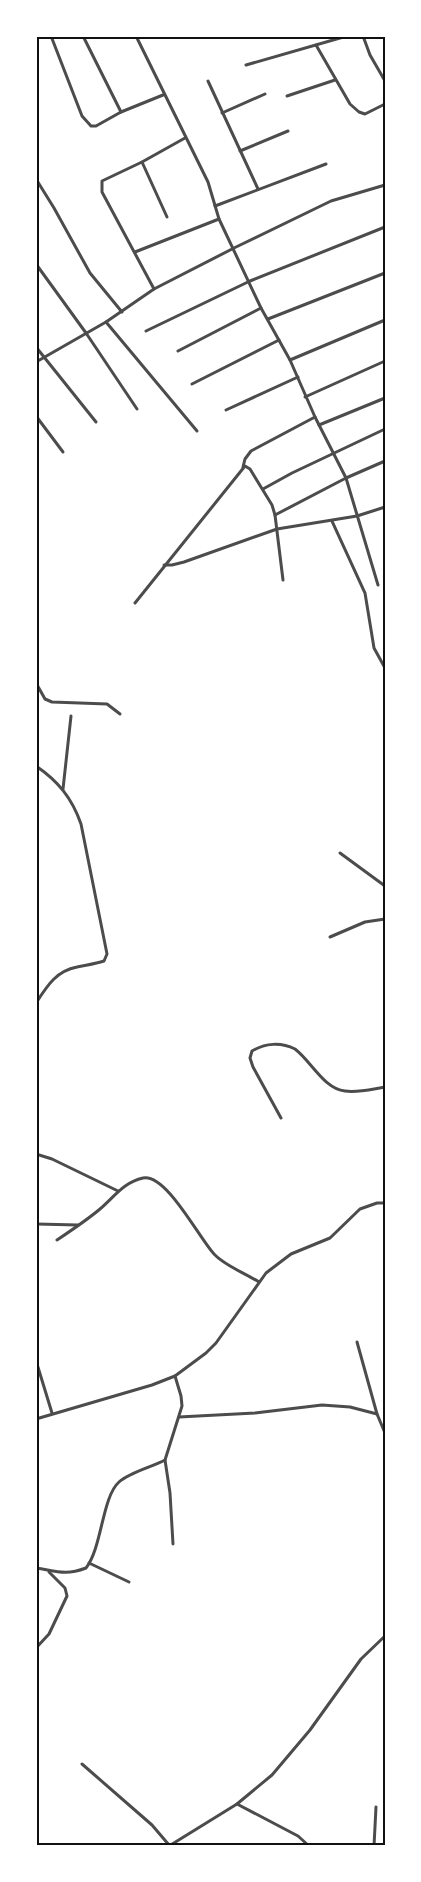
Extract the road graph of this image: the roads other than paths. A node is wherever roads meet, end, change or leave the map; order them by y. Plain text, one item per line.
1 (51, 36) edge
2 (83, 36) edge
3 (136, 36) edge
4 (347, 36) edge
5 (363, 36) edge
6 (316, 45) junction
7 (246, 65) dead end
8 (335, 80) junction
9 (208, 81) dead end
10 (385, 81) edge
11 (265, 94) dead end
12 (163, 95) junction
13 (287, 96) dead end
14 (385, 104) edge
15 (121, 112) junction
16 (222, 113) junction
17 (288, 131) dead end
18 (185, 138) junction
19 (240, 151) junction
20 (142, 162) junction
21 (326, 164) dead end
22 (37, 182) edge
23 (385, 185) edge
24 (258, 188) junction
25 (215, 206) junction
26 (167, 217) dead end
27 (219, 219) junction
28 (385, 227) edge
29 (234, 248) junction
30 (135, 252) junction
31 (36, 264) edge
32 (38, 269) edge
33 (385, 273) edge
34 (250, 281) junction
35 (154, 289) junction
36 (261, 308) junction
37 (122, 312) junction
38 (268, 319) junction
39 (385, 320) edge
40 (106, 322) junction
41 (146, 331) dead end
42 (86, 333) junction
43 (279, 340) junction
44 (36, 347) edge
45 (178, 351) dead end
46 (44, 358) junction
47 (290, 360) junction
48 (385, 361) edge
49 (36, 362) edge
50 (298, 377) junction
51 (192, 384) dead end
52 (305, 397) junction
53 (385, 398) edge
54 (137, 409) dead end
55 (226, 410) dead end
56 (36, 416) edge
57 (314, 417) junction
58 (96, 422) dead end
59 (319, 426) junction
60 (385, 430) edge
61 (197, 431) dead end
62 (64, 452) dead end
63 (334, 453) junction
64 (385, 461) edge
65 (242, 468) junction
66 (346, 478) junction
67 (264, 489) junction
68 (385, 507) edge
69 (275, 515) junction
70 (357, 516) junction
71 (332, 521) junction
72 (276, 528) junction
73 (164, 565) junction
74 (283, 580) dead end
75 (378, 585) dead end
76 (136, 603) dead end
77 (385, 668) edge
78 (36, 682) edge
79 (120, 714) dead end
80 (72, 716) dead end
81 (36, 766) edge
82 (64, 789) junction
83 (340, 853) dead end
84 (385, 886) edge
85 (385, 919) edge
86 (330, 937) dead end
87 (36, 1003) edge
88 (385, 1087) edge
89 (281, 1118) dead end
90 (36, 1154) edge
91 (118, 1191) junction
92 (385, 1203) edge
93 (36, 1224) edge
94 (79, 1225) junction
95 (57, 1240) dead end
96 (259, 1282) junction
97 (358, 1342) dead end
98 (37, 1364) edge
99 (175, 1376) junction
100 (52, 1414) junction
101 (377, 1414) junction
102 (179, 1417) junction
103 (36, 1419) edge
104 (385, 1433) edge
105 (165, 1460) junction
106 (173, 1544) dead end
107 (90, 1563) junction
108 (36, 1568) edge
109 (48, 1572) junction
110 (129, 1582) dead end
111 (385, 1636) edge
112 (36, 1648) edge
113 (82, 1764) dead end
114 (237, 1804) junction
115 (376, 1807) dead end
116 (169, 1846) edge
117 (308, 1846) edge
118 (374, 1846) edge

1 - 15 street
2 - 15 street
3 - 12 street
4 - 6 street
5 - 10 street
6 - 7 street
6 - 8 street
8 - 13 street
8 - 14 street
9 - 16 street
11 - 16 street
12 - 15 street
12 - 18 street
16 - 19 street
17 - 19 street
18 - 20 street
18 - 25 street
19 - 24 street
20 - 26 street
20 - 30 street
21 - 24 street
22 - 37 street
23 - 29 street
24 - 25 street
25 - 27 street
27 - 29 street
27 - 30 street
28 - 34 street
29 - 34 street
29 - 35 street
30 - 35 street
31 - 32 street
32 - 42 street
33 - 38 street
34 - 36 street
34 - 41 street
35 - 37 street
36 - 38 street
36 - 45 street
37 - 40 street
38 - 43 street
39 - 47 street
40 - 42 street
40 - 61 street
42 - 46 street
42 - 54 street
43 - 47 street
43 - 51 street
44 - 46 street
46 - 49 street
46 - 58 street
47 - 50 street
48 - 52 street
50 - 52 street
50 - 55 street
52 - 57 street
53 - 59 street
56 - 62 street
57 - 59 street
57 - 65 street
59 - 63 street
60 - 63 street
63 - 66 street
63 - 67 street
64 - 66 street
65 - 67 street
65 - 73 street
66 - 69 street
66 - 70 street
67 - 69 street
68 - 70 street
69 - 72 street
70 - 71 street
70 - 75 street
71 - 72 street
71 - 77 street
72 - 73 street
72 - 74 street
73 - 76 street
78 - 79 street
80 - 82 street
81 - 82 street
82 - 87 street
83 - 84 street
85 - 86 street
88 - 89 street
90 - 91 street
91 - 94 street
91 - 96 street
92 - 96 street
93 - 94 street
94 - 95 street
96 - 99 street
97 - 101 street
98 - 100 street
99 - 100 street
99 - 102 street
100 - 103 street
101 - 102 street
101 - 104 street
102 - 105 street
105 - 106 street
105 - 107 street
107 - 109 street
107 - 110 street
108 - 109 street
109 - 112 street
111 - 114 street
113 - 116 street
114 - 116 street
114 - 117 street
115 - 118 street

